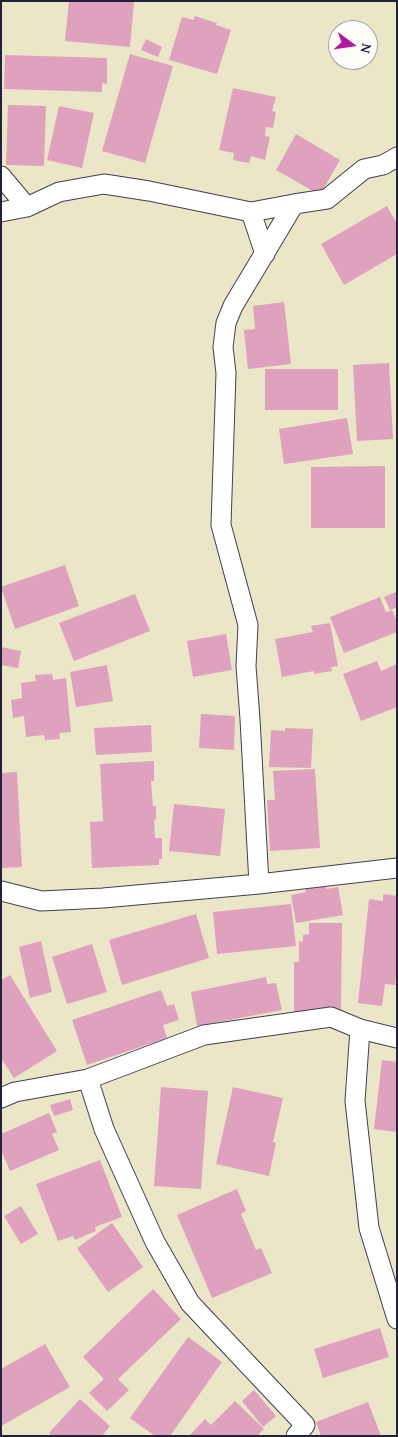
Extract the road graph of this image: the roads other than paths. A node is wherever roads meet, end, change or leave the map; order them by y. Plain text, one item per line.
1 (397, 157) edge
2 (1, 176) edge
3 (294, 204) junction
4 (27, 206) junction
5 (1, 212) edge
6 (251, 212) junction
7 (264, 254) junction
8 (397, 868) edge
9 (259, 884) junction
10 (1, 891) edge
11 (360, 1029) junction
12 (397, 1038) edge
13 (88, 1079) junction
14 (1, 1098) edge
15 (397, 1319) edge
16 (296, 1436) edge

1 - 3 street
2 - 4 street
3 - 6 street
3 - 7 street
4 - 5 street
4 - 6 street
6 - 7 street
7 - 9 street
8 - 9 street
9 - 10 street
11 - 12 street
11 - 13 street
11 - 15 street
13 - 14 street
13 - 16 street

